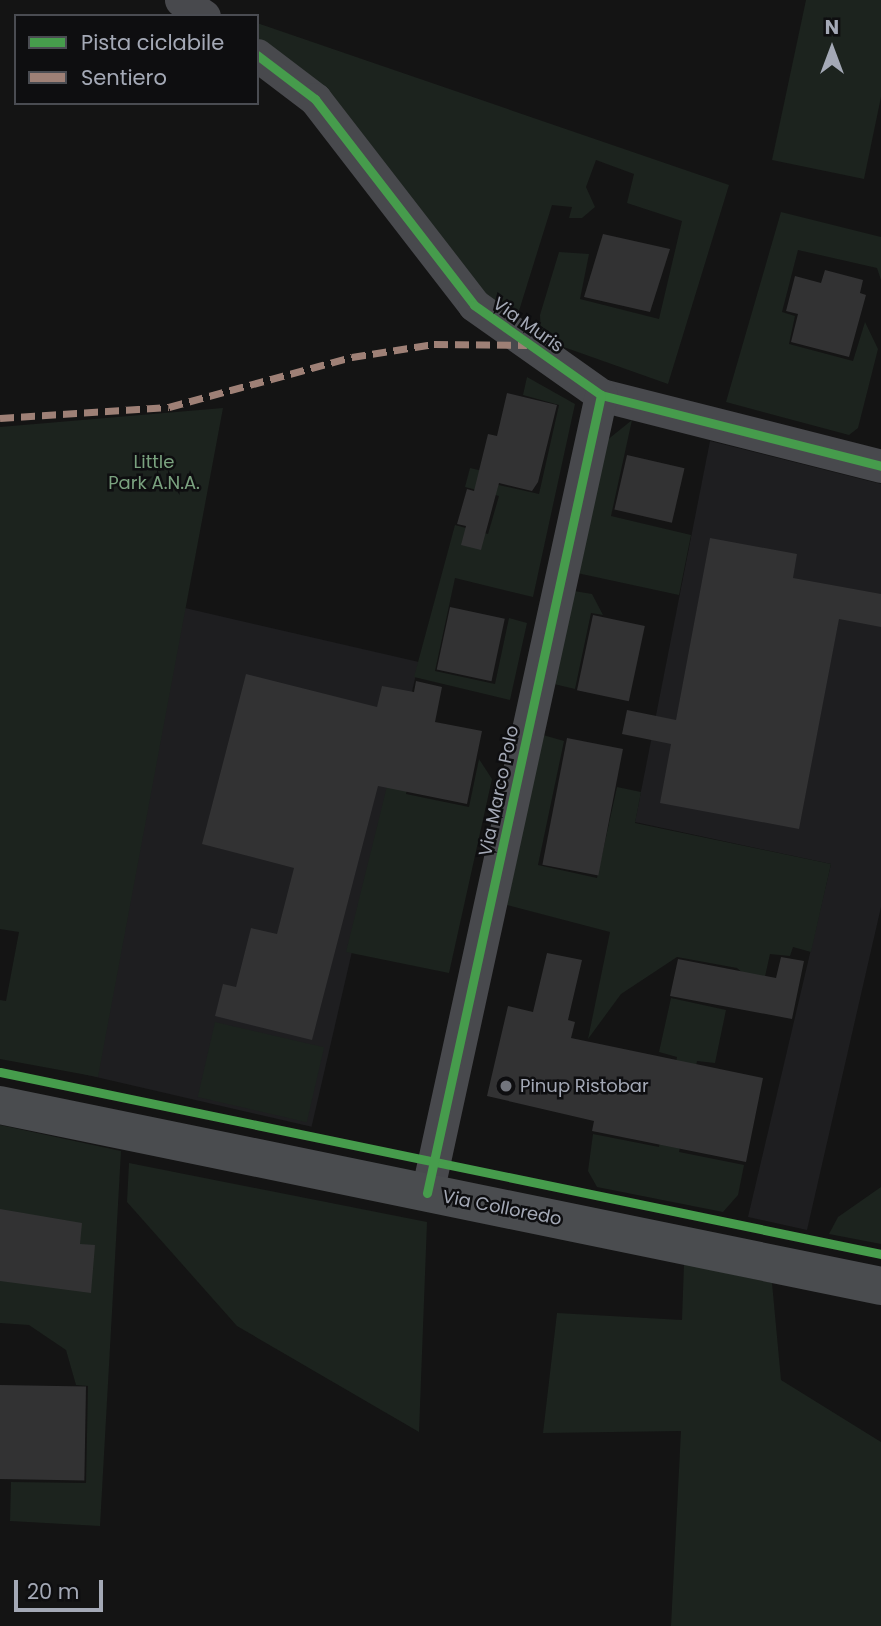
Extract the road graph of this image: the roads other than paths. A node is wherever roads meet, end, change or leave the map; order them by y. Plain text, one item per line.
1 (181, 0) edge
2 (201, 14) edge
3 (259, 57) edge
4 (601, 396) junction
5 (881, 466) edge
6 (0, 1105) edge
7 (427, 1193) junction
8 (881, 1286) edge

1 - 2 street
3 - 4 street, Via Muris
4 - 5 street, Via Muris
4 - 7 street, Via Marco Polo
6 - 7 main road, Via Colloredo
7 - 8 main road, Via Colloredo

